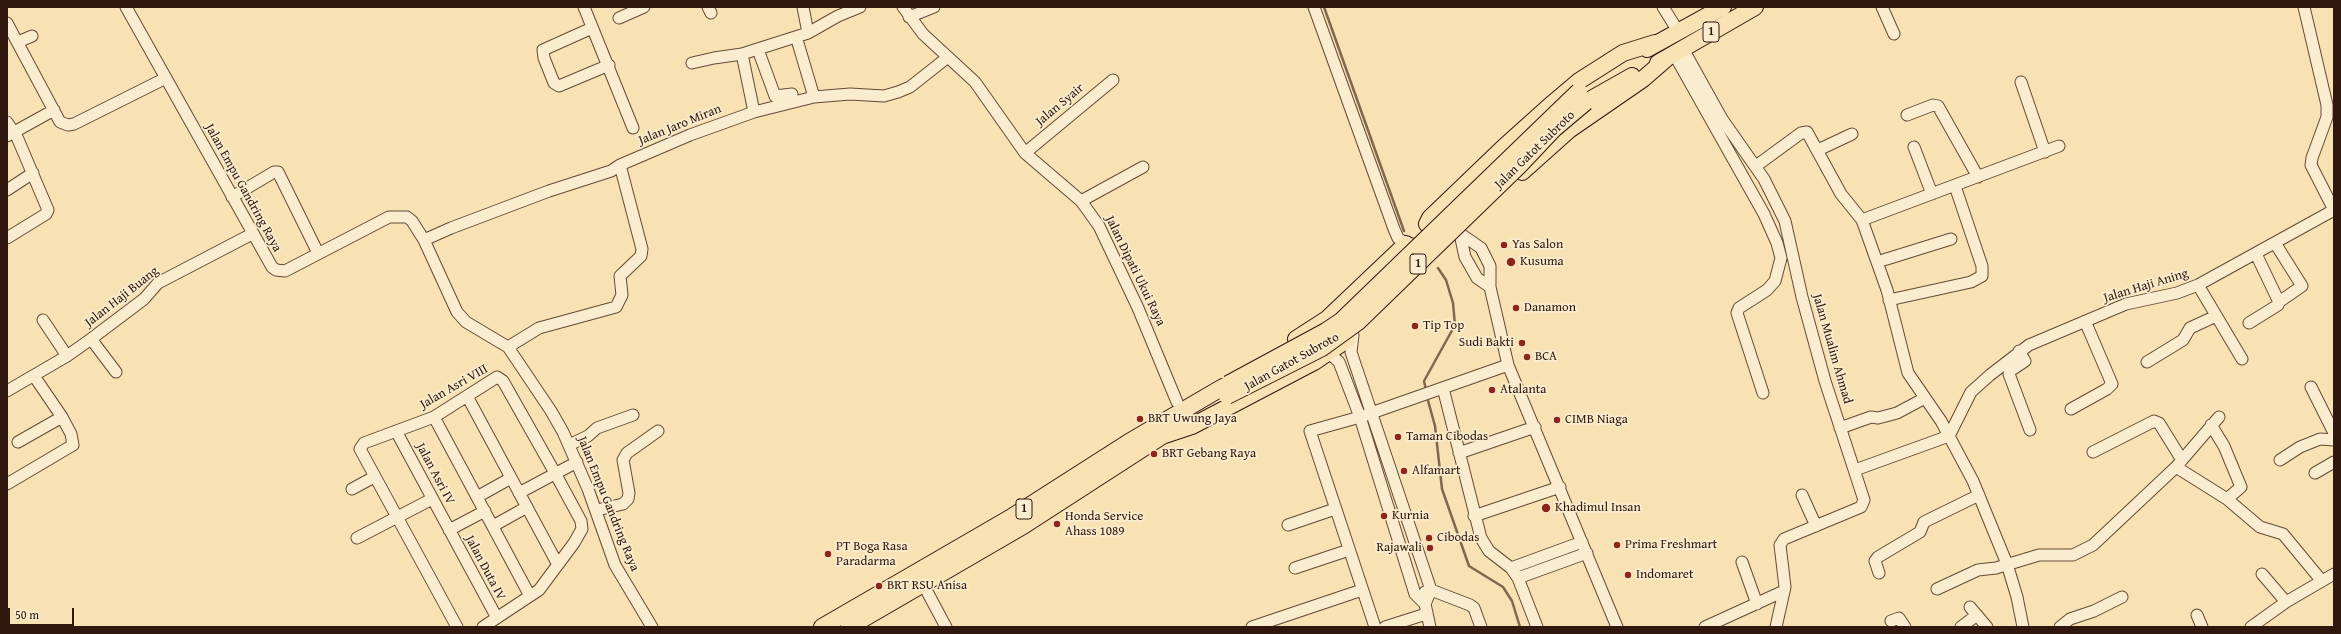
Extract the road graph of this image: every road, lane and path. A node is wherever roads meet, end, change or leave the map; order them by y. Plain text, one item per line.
1 (126, 7) edge
2 (584, 7) edge
3 (644, 7) edge
4 (803, 7) edge
5 (860, 7) edge
6 (903, 7) edge
7 (934, 7) edge
8 (1314, 7) edge
9 (1663, 7) edge
10 (1724, 7) edge
11 (1755, 7) edge
12 (1882, 7) edge
13 (2304, 7) edge
14 (909, 17) junction
15 (619, 18) dead end
16 (7, 23) edge
17 (592, 28) junction
18 (1678, 31) junction
19 (808, 32) junction
20 (1894, 34) dead end
21 (32, 36) dead end
22 (18, 42) junction
23 (798, 43) dead end
24 (1655, 43) junction
25 (742, 54) junction
26 (1674, 54) junction
27 (760, 55) dead end
28 (948, 57) junction
29 (692, 63) dead end
30 (608, 65) junction
31 (166, 78) junction
32 (1113, 80) dead end
33 (2021, 82) dead end
34 (813, 94) junction
35 (1582, 96) junction
36 (54, 110) junction
37 (754, 112) junction
38 (1907, 115) dead end
39 (7, 122) edge
40 (633, 128) dead end
41 (10, 133) edge
42 (1852, 134) dead end
43 (2059, 146) dead end
44 (1914, 147) dead end
45 (1818, 150) junction
46 (1025, 152) junction
47 (2045, 152) junction
48 (620, 165) junction
49 (1756, 166) junction
50 (1143, 168) dead end
51 (33, 173) junction
52 (1978, 177) junction
53 (1955, 186) junction
54 (7, 190) edge
55 (1932, 194) junction
56 (232, 197) junction
57 (1081, 201) junction
58 (2334, 210) edge
59 (1862, 220) junction
60 (1435, 233) junction
61 (1459, 233) junction
62 (252, 234) junction
63 (7, 238) edge
64 (424, 240) junction
65 (1951, 240) dead end
66 (2275, 244) junction
67 (1414, 245) junction
68 (318, 253) junction
69 (2256, 254) junction
70 (1877, 262) junction
71 (1422, 268) junction
72 (2198, 285) junction
73 (1490, 287) junction
74 (1889, 300) junction
75 (2279, 302) junction
76 (2216, 316) junction
77 (43, 320) dead end
78 (2085, 321) junction
79 (2249, 323) dead end
80 (1353, 335) junction
81 (91, 339) junction
82 (508, 347) junction
83 (2019, 351) junction
84 (1329, 353) junction
85 (67, 356) junction
86 (2242, 359) dead end
87 (2147, 362) dead end
88 (1508, 365) junction
89 (116, 372) dead end
90 (34, 376) junction
91 (2311, 387) dead end
92 (1438, 389) junction
93 (7, 391) edge
94 (1763, 393) dead end
95 (467, 396) junction
96 (1925, 398) junction
97 (1178, 402) junction
98 (2072, 409) dead end
99 (1371, 413) junction
100 (633, 415) dead end
101 (62, 417) junction
102 (434, 417) junction
103 (1360, 417) junction
104 (1534, 427) junction
105 (1840, 428) junction
106 (1162, 429) junction
107 (2030, 430) dead end
108 (396, 431) junction
109 (658, 431) dead end
110 (2334, 432) edge
111 (1949, 436) junction
112 (2334, 440) edge
113 (18, 442) dead end
114 (569, 445) junction
115 (2092, 452) dead end
116 (1459, 453) junction
117 (2280, 460) dead end
118 (577, 462) junction
119 (2334, 462) edge
120 (2179, 463) junction
121 (1855, 470) junction
122 (555, 473) junction
123 (2315, 474) dead end
124 (374, 477) junction
125 (511, 478) junction
126 (7, 484) edge
127 (1560, 487) junction
128 (352, 489) dead end
129 (519, 493) junction
130 (1802, 495) dead end
131 (1979, 495) junction
132 (477, 496) junction
133 (432, 499) junction
134 (2227, 499) junction
135 (527, 507) junction
136 (1335, 509) junction
137 (597, 510) junction
138 (485, 511) junction
139 (1474, 516) junction
140 (397, 517) junction
141 (1288, 525) dead end
142 (492, 526) junction
143 (1816, 526) junction
144 (449, 530) junction
145 (357, 538) dead end
146 (1582, 542) junction
147 (1349, 550) junction
148 (1587, 553) junction
149 (1742, 562) dead end
150 (557, 563) junction
151 (2007, 564) junction
152 (1295, 568) dead end
153 (1510, 568) junction
154 (1879, 573) dead end
155 (2262, 574) dead end
156 (2334, 574) edge
157 (1518, 578) junction
158 (2321, 580) junction
159 (923, 584) junction
160 (1938, 589) dead end
161 (1362, 590) junction
162 (1431, 590) junction
163 (1784, 591) junction
164 (1415, 594) junction
165 (530, 596) junction
166 (2122, 597) dead end
167 (2286, 602) junction
168 (1757, 604) junction
169 (1970, 607) dead end
170 (1425, 609) junction
171 (1977, 615) junction
172 (2196, 615) dead end
173 (497, 618) junction
174 (1891, 621) dead end
175 (457, 627) edge
176 (483, 627) edge
177 (652, 627) edge
178 (822, 627) edge
179 (848, 627) edge
180 (946, 627) edge
181 (1252, 627) edge
182 (1375, 627) edge
183 (1385, 627) edge
184 (1430, 627) edge
185 (1481, 627) edge
186 (1537, 627) edge
187 (1617, 627) edge
188 (1705, 627) edge
189 (1776, 627) edge
190 (1905, 627) edge
191 (1961, 627) edge
192 (1987, 627) edge
193 (2023, 627) edge
194 (2060, 627) edge
195 (2202, 627) edge
196 (2251, 627) edge

1 - 31 street, Jalan Empu Gandring Raya
2 - 17 street
3 - 15 street
4 - 19 street
5 - 19 street
6 - 14 street, Jalan Dipati Ukui Raya
7 - 14 street
8 - 67 street
9 - 18 street
10 - 18 highway, Jalan Gatot Subroto / 1
11 - 26 highway, Jalan Gatot Subroto / 1
12 - 20 street
13 - 58 street
14 - 28 street, Jalan Dipati Ukui Raya
16 - 22 street
17 - 30 street
17 - 30 street
18 - 24 highway, Jalan Gatot Subroto / 1
19 - 25 street
21 - 22 street
22 - 36 street
23 - 34 street
24 - 35 highway, Jalan Gatot Subroto / 1
24 - 60 highway
25 - 29 street
25 - 37 street
26 - 35 highway, Jalan Gatot Subroto / 1
26 - 49 street, Jalan Mualim Ahmad
26 - 61 highway
26 - 94 street
27 - 34 street
28 - 34 street, Jalan Jaro Miran
28 - 46 street, Jalan Dipati Ukui Raya
30 - 40 street
31 - 36 street
31 - 56 street, Jalan Empu Gandring Raya
32 - 46 street, Jalan Syair
33 - 47 street
34 - 37 street, Jalan Jaro Miran
35 - 106 highway, Jalan Gatot Subroto / 1, bridge
36 - 41 street
37 - 48 street, Jalan Jaro Miran
38 - 52 street
39 - 41 street
41 - 51 street
42 - 45 street
43 - 47 street
44 - 55 street
45 - 49 street
45 - 59 street
46 - 57 street, Jalan Dipati Ukui Raya
47 - 52 street
48 - 64 street, Jalan Jaro Miran
48 - 82 street
49 - 105 street, Jalan Mualim Ahmad
50 - 57 street
51 - 54 street
51 - 63 street
52 - 53 street
53 - 55 street
53 - 74 street
55 - 59 street
56 - 62 street, Jalan Empu Gandring Raya
56 - 68 street
57 - 97 street, Jalan Dipati Ukui Raya
58 - 66 street, Jalan Haji Aning
59 - 70 street
60 - 61 street
60 - 67 street
61 - 71 highway
61 - 73 street
61 - 73 street
62 - 68 street, Jalan Empu Gandring Raya
62 - 81 street, Jalan Haji Buang
64 - 68 street, Jalan Empu Gandring Raya
64 - 82 street, Jalan Empu Gandring Raya
65 - 70 street
66 - 69 street, Jalan Haji Aning
66 - 75 street
67 - 71 highway
67 - 97 highway
69 - 72 street, Jalan Haji Aning
69 - 75 street
70 - 74 street
71 - 80 highway
72 - 76 street
72 - 78 street, Jalan Haji Aning
73 - 88 street
74 - 96 street
75 - 79 street
76 - 86 street
76 - 87 street
77 - 85 street
78 - 83 street, Jalan Haji Aning
78 - 98 street
80 - 84 highway
80 - 99 street
81 - 85 street, Jalan Haji Buang
81 - 89 street
82 - 114 street, Jalan Empu Gandring Raya
83 - 107 street
83 - 111 street, Jalan Haji Aning
84 - 103 street
84 - 106 highway
85 - 90 street, Jalan Haji Buang
88 - 92 street
88 - 104 street
90 - 93 street, Jalan Haji Buang
90 - 101 street
91 - 110 street
92 - 99 street
92 - 116 street
95 - 102 street, Jalan Asri VIII
95 - 122 street, Jalan Asri VIII
95 - 125 street
96 - 105 street
96 - 111 street
97 - 106 highway
99 - 103 street
99 - 162 street
100 - 114 street
101 - 113 street
101 - 126 street
102 - 108 street, Jalan Asri VIII
102 - 132 street
103 - 136 street
103 - 164 street
104 - 116 street
104 - 127 street
105 - 121 street, Jalan Mualim Ahmad
106 - 159 highway, Jalan Gatot Subroto / 1
106 - 178 highway, Jalan Gatot Subroto / 1
108 - 124 street, Jalan Asri VIII
108 - 133 street, Jalan Asri IV
109 - 137 street
111 - 121 street
111 - 131 street
112 - 117 street
114 - 118 street, Jalan Empu Gandring Raya
115 - 120 street
116 - 139 street
118 - 122 street
118 - 137 street, Jalan Empu Gandring Raya
119 - 123 street
120 - 134 street
120 - 134 street
120 - 151 street
121 - 143 street, Jalan Mualim Ahmad
122 - 129 street
122 - 150 street
124 - 128 street
124 - 140 street
125 - 129 street
125 - 132 street
127 - 139 street
127 - 146 street
129 - 135 street
130 - 143 street
131 - 151 street
131 - 154 street
132 - 138 street
133 - 140 street
133 - 144 street, Jalan Asri IV
134 - 158 street
135 - 142 street
135 - 150 street
136 - 141 street
136 - 147 street
137 - 177 street, Jalan Empu Gandring Raya
138 - 142 street
138 - 144 street
139 - 153 street
140 - 145 street
140 - 175 street
142 - 165 street
143 - 163 street, Jalan Mualim Ahmad
144 - 173 street, Jalan Duta IV
146 - 148 street
146 - 153 street
147 - 152 street
147 - 161 street
148 - 157 street
148 - 187 street
149 - 168 street
150 - 165 street
151 - 160 street
151 - 193 street
153 - 157 street
155 - 167 street
156 - 158 street
157 - 186 street
158 - 167 street
159 - 179 highway, Jalan Gatot Subroto / 1
159 - 180 street
161 - 181 street
161 - 182 street
162 - 164 street
162 - 170 street
162 - 185 street
163 - 168 street
163 - 189 street, Jalan Mualim Ahmad
164 - 170 street
165 - 173 street
166 - 194 street
167 - 196 street
168 - 188 street
169 - 171 street
170 - 183 street
170 - 184 street
171 - 191 street
171 - 192 street
172 - 195 street
173 - 176 street
174 - 190 street

